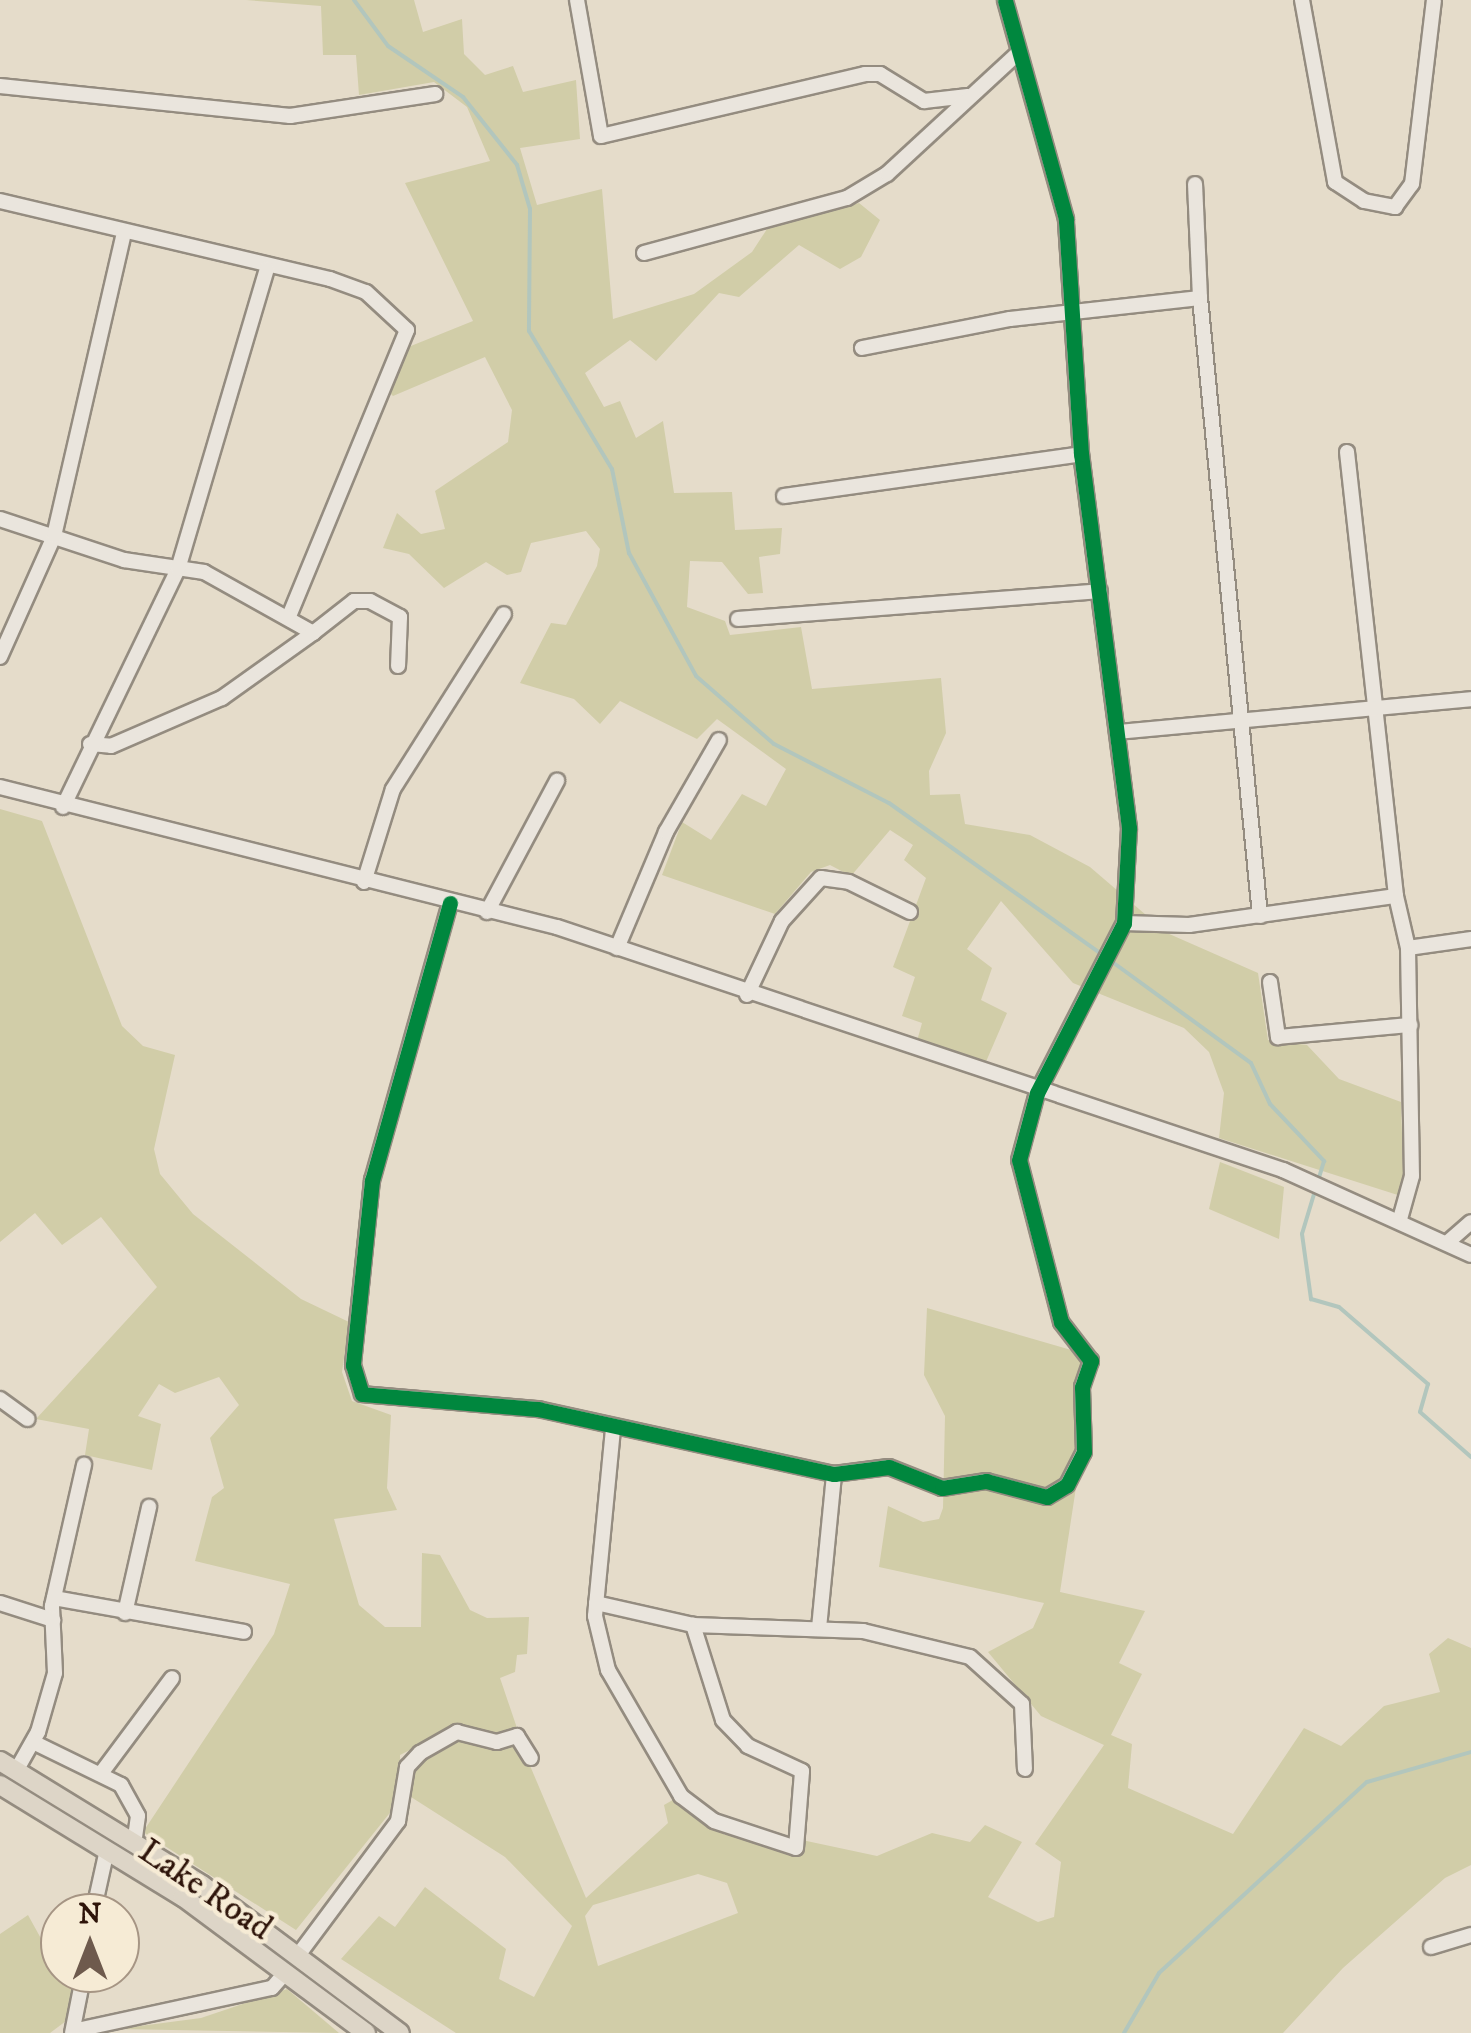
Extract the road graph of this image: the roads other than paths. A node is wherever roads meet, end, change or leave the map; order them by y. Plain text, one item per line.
1 (577, 0) edge
2 (1005, 0) edge
3 (1302, 0) edge
4 (1434, 0) edge
5 (1016, 55) junction
6 (0, 86) edge
7 (435, 94) dead end
8 (968, 96) junction
9 (1196, 184) dead end
10 (0, 200) edge
11 (124, 232) junction
12 (644, 252) dead end
13 (267, 269) junction
14 (1200, 298) junction
15 (1071, 318) junction
16 (862, 348) dead end
17 (1346, 452) dead end
18 (1081, 454) junction
19 (784, 496) dead end
20 (0, 519) edge
21 (54, 536) junction
22 (178, 569) junction
23 (1100, 591) junction
24 (504, 614) dead end
25 (288, 616) junction
26 (738, 619) dead end
27 (314, 633) junction
28 (0, 657) edge
29 (398, 666) dead end
30 (1471, 699) edge
31 (1378, 711) junction
32 (1244, 722) junction
33 (1118, 732) junction
34 (718, 740) dead end
35 (90, 744) junction
36 (557, 781) dead end
37 (0, 787) edge
38 (63, 807) junction
39 (364, 882) junction
40 (1396, 896) junction
41 (450, 904) junction
42 (487, 912) junction
43 (910, 912) dead end
44 (1260, 916) junction
45 (1124, 923) junction
46 (1471, 939) edge
47 (617, 948) junction
48 (1408, 948) junction
49 (1270, 982) dead end
50 (747, 995) junction
51 (1410, 1025) junction
52 (1037, 1094) junction
53 (1400, 1219) junction
54 (1471, 1222) edge
55 (1448, 1242) junction
56 (1471, 1255) edge
57 (0, 1400) edge
58 (28, 1420) dead end
59 (613, 1429) junction
60 (84, 1465) dead end
61 (834, 1474) junction
62 (149, 1507) dead end
63 (54, 1598) junction
64 (0, 1603) edge
65 (596, 1603) junction
66 (126, 1612) junction
67 (53, 1620) junction
68 (693, 1625) junction
69 (819, 1628) junction
70 (244, 1632) dead end
71 (172, 1678) dead end
72 (33, 1742) junction
73 (532, 1758) dead end
74 (8, 1766) edge
75 (1026, 1769) dead end
76 (102, 1772) junction
77 (0, 1785) edge
78 (134, 1843) junction
79 (107, 1850) junction
80 (97, 1893) edge
81 (1471, 1935) edge
82 (1432, 1947) dead end
83 (299, 1954) junction
84 (286, 1973) junction
85 (81, 1993) edge
86 (75, 2031) edge
87 (366, 2033) edge
88 (400, 2033) edge

1 - 8 street
2 - 5 street
3 - 4 street
5 - 8 street
5 - 15 street
6 - 7 street
8 - 12 street
9 - 14 street
10 - 11 street
11 - 13 street
11 - 21 street
13 - 22 street
13 - 25 street
14 - 15 street
14 - 32 street
15 - 16 street
15 - 18 street
17 - 31 street
18 - 19 street
18 - 23 street
20 - 21 street
21 - 22 street
21 - 28 street
22 - 25 street
22 - 35 street
23 - 26 street
23 - 33 street
24 - 39 street
25 - 27 street
27 - 29 street
27 - 35 street
30 - 31 street
31 - 32 street
31 - 40 street
32 - 33 street
32 - 44 street
33 - 45 street
34 - 47 street
35 - 38 street
36 - 42 street
37 - 38 street
38 - 39 street
39 - 41 street
40 - 44 street
40 - 48 street
41 - 42 street
41 - 59 street
42 - 47 street
43 - 50 street
44 - 45 street
45 - 52 street
46 - 48 street
47 - 50 street
48 - 51 street
49 - 51 street
50 - 52 street
51 - 53 street
52 - 53 street
52 - 61 street
53 - 55 street
54 - 55 street
55 - 56 street
57 - 58 street
59 - 61 street
59 - 65 street
60 - 63 street
61 - 69 street
62 - 66 street
63 - 66 street
63 - 67 street
64 - 67 street
65 - 68 street
65 - 68 street
66 - 70 street
67 - 72 street
68 - 69 street
69 - 75 street
71 - 76 street
72 - 74 street
72 - 76 street
73 - 83 street
74 - 78 main road, Lake Road
76 - 78 street
77 - 79 main road, Lake Road
78 - 83 main road, Lake Road
79 - 80 street
79 - 84 main road, Lake Road
81 - 82 street
83 - 88 main road, Lake Road
84 - 86 street
84 - 87 main road, Lake Road
85 - 86 street

